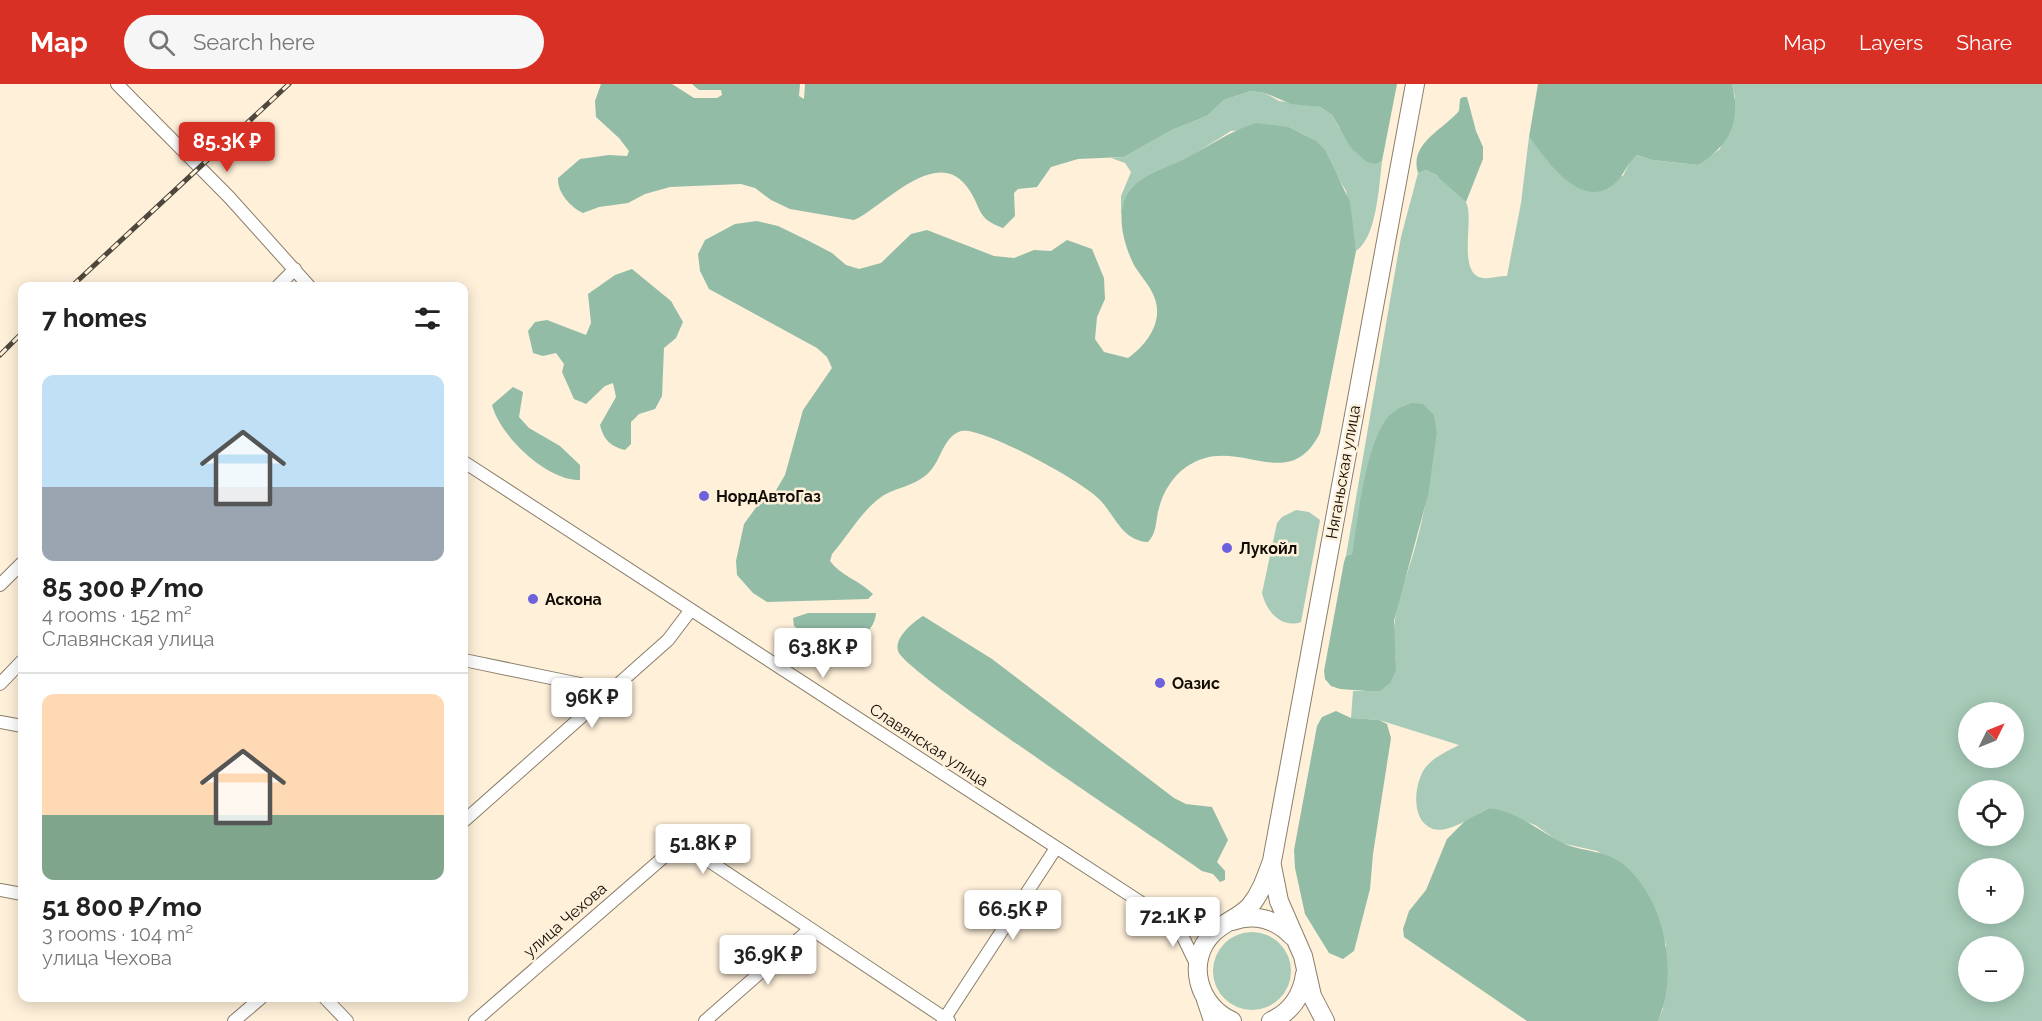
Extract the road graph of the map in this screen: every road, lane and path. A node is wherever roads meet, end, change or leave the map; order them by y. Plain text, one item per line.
1 (117, 84) edge
2 (1415, 84) edge
3 (295, 270) junction
4 (282, 282) edge
5 (306, 282) edge
6 (468, 465) edge
7 (18, 566) edge
8 (0, 585) edge
9 (690, 611) junction
10 (468, 661) edge
11 (18, 665) edge
12 (0, 684) edge
13 (602, 700) junction
14 (0, 722) edge
15 (18, 725) edge
16 (468, 817) edge
17 (1056, 848) junction
18 (1272, 861) junction
19 (0, 890) edge
20 (18, 893) edge
21 (1165, 918) junction
22 (1228, 922) junction
23 (810, 929) junction
24 (1295, 939) junction
25 (1304, 962) junction
26 (1198, 978) junction
27 (256, 1002) edge
28 (329, 1002) edge
29 (946, 1020) edge
30 (234, 1021) edge
31 (346, 1021) edge
32 (475, 1021) edge
33 (705, 1021) edge
34 (1210, 1021) edge
35 (1232, 1021) edge
36 (1271, 1021) edge
37 (1296, 1021) edge
38 (1325, 1021) edge

1 - 3 street
2 - 18 highway, Няганьская улица
3 - 4 street
3 - 5 street
6 - 9 street, Славянская улица
7 - 8 street
9 - 13 street
9 - 17 street, Славянская улица
10 - 13 street
11 - 12 street
13 - 16 street
14 - 15 street
17 - 21 street, Славянская улица
17 - 29 street
18 - 22 highway
18 - 24 highway
19 - 20 street
21 - 22 street
21 - 26 street
22 - 24 highway
22 - 26 highway
23 - 29 street, улица Чехова
23 - 32 street, улица Чехова
23 - 33 street
24 - 25 highway
25 - 36 highway
25 - 38 highway
26 - 34 street
26 - 35 highway
27 - 30 street
28 - 31 street
36 - 37 highway

